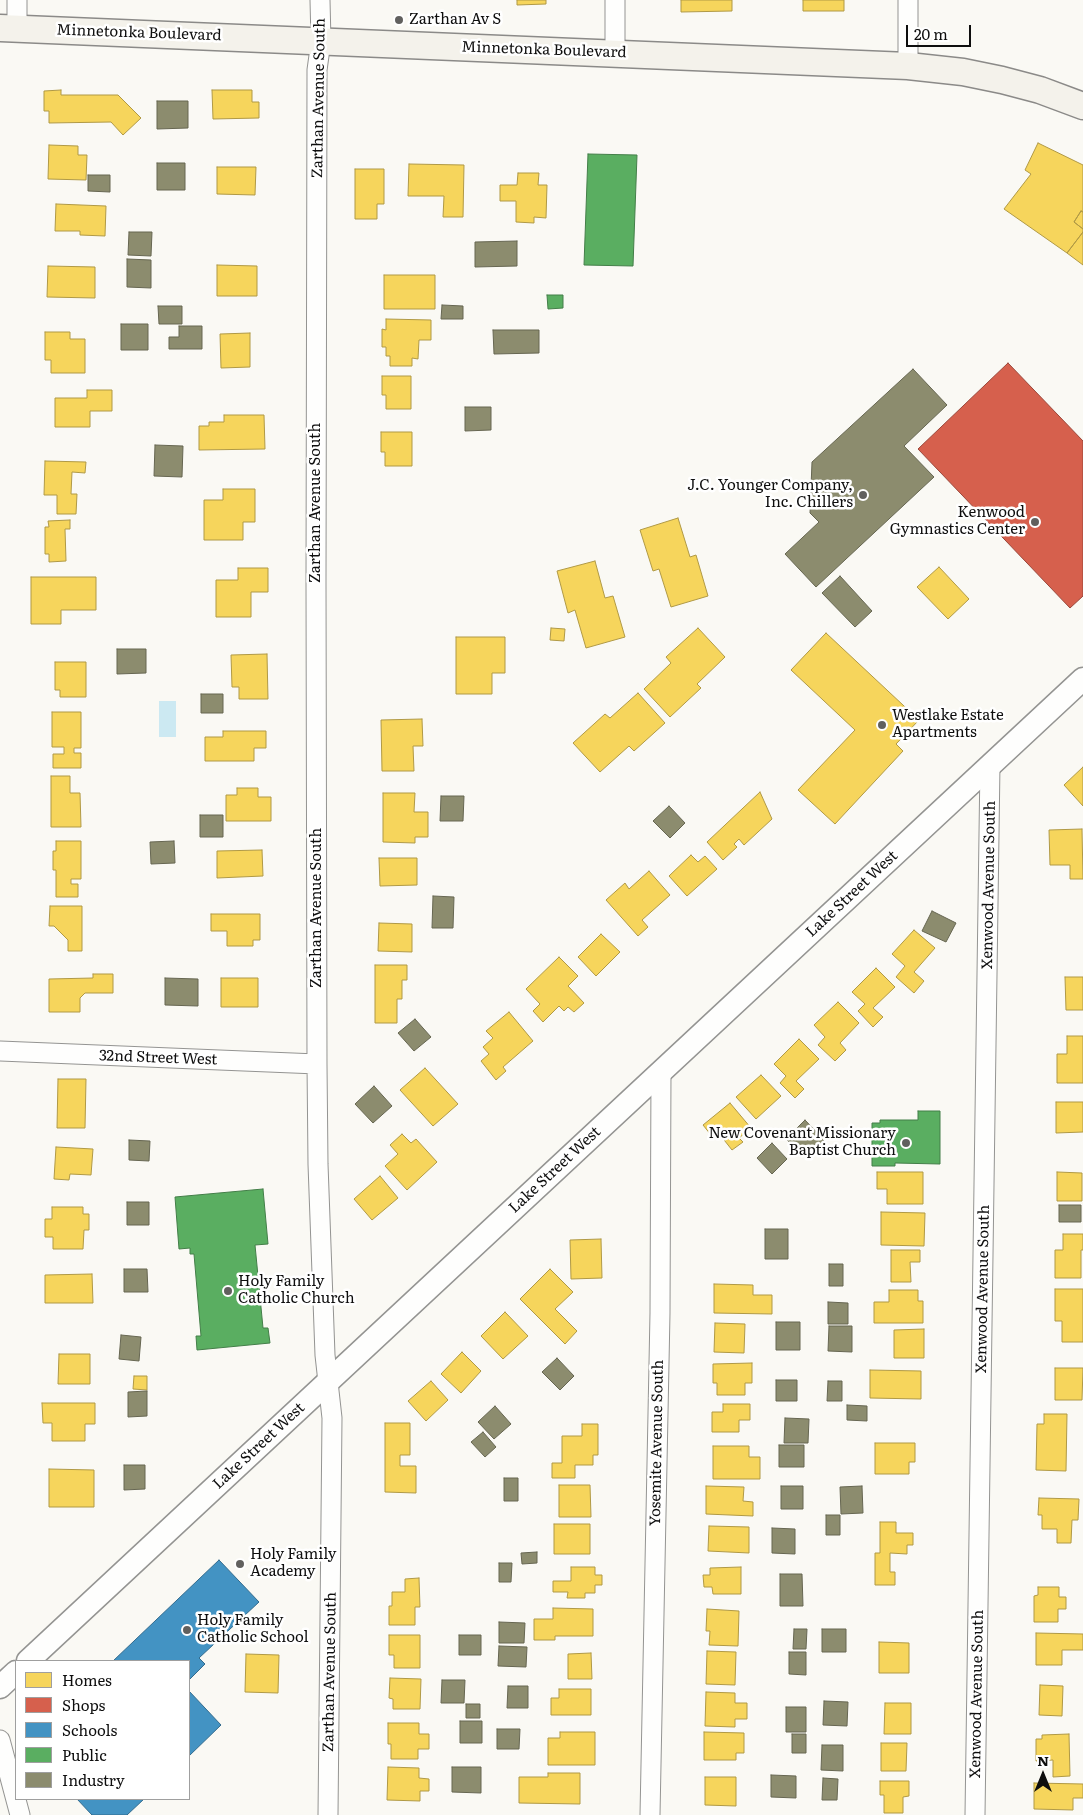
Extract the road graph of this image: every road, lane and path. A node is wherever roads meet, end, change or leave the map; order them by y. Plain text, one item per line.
1 (17, 0) edge
2 (320, 0) edge
3 (615, 0) edge
4 (908, 0) edge
5 (9, 28) edge
6 (321, 41) junction
7 (615, 53) junction
8 (908, 66) junction
9 (1083, 106) edge
10 (1083, 679) edge
11 (990, 764) junction
12 (0, 1051) edge
13 (317, 1064) junction
14 (661, 1071) junction
15 (328, 1381) junction
16 (29, 1660) edge
17 (15, 1673) edge
18 (0, 1687) edge
19 (0, 1740) edge
20 (15, 1796) edge
21 (16, 1800) edge
22 (20, 1815) edge
23 (328, 1815) edge
24 (650, 1815) edge
25 (975, 1815) edge

1 - 5 street
2 - 6 street, Zarthan Avenue South
3 - 7 street
4 - 8 street
5 - 6 main road, Minnetonka Boulevard
6 - 7 main road, Minnetonka Boulevard
6 - 13 street, Zarthan Avenue South
7 - 8 main road, Minnetonka Boulevard
8 - 9 main road, Minnetonka Boulevard
10 - 11 street, Lake Street West
11 - 14 street, Lake Street West
11 - 25 street, Xenwood Avenue South
12 - 13 street, 32nd Street West
13 - 15 street, Zarthan Avenue South
14 - 15 street, Lake Street West
14 - 24 street, Yosemite Avenue South
15 - 16 street, Lake Street West
15 - 23 street, Zarthan Avenue South
17 - 18 street
19 - 20 street
21 - 22 street

